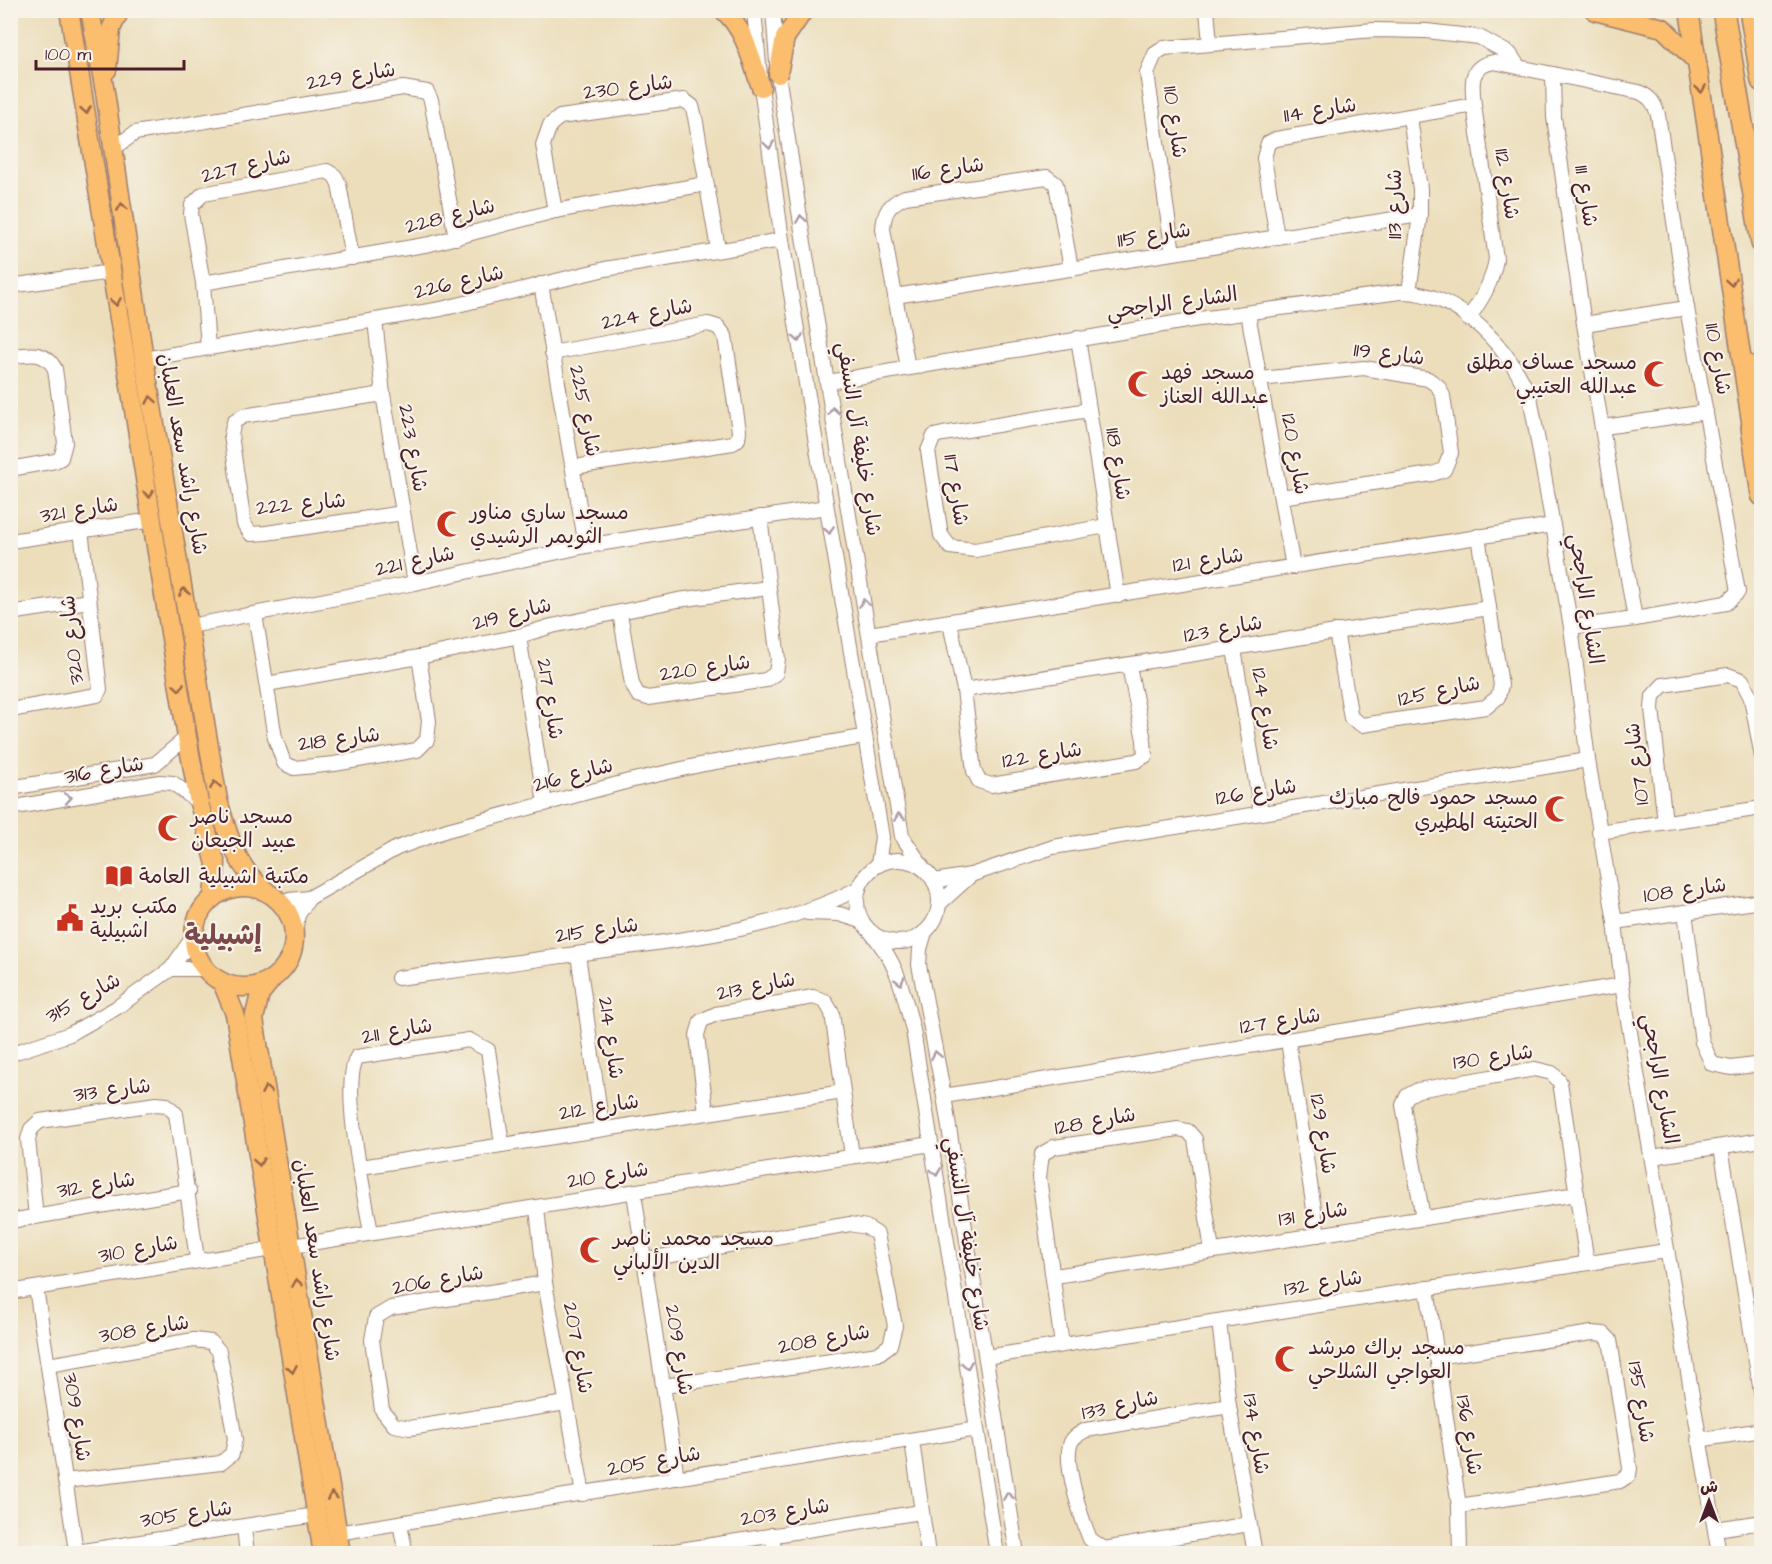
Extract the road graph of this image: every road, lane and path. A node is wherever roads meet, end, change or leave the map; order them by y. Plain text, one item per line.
1 (56, 10) edge
2 (69, 10) edge
3 (90, 10) edge
4 (120, 10) edge
5 (723, 10) edge
6 (754, 10) edge
7 (773, 10) edge
8 (804, 10) edge
9 (1207, 10) edge
10 (1616, 10) edge
11 (1689, 10) edge
12 (1723, 10) edge
13 (1750, 10) edge
14 (1589, 11) edge
15 (1210, 44) junction
16 (1494, 62) joint
17 (1697, 62) junction
18 (1518, 66) junction
19 (80, 70) junction
20 (778, 74) junction
21 (1553, 74) junction
22 (1761, 81) edge
23 (760, 87) junction
24 (105, 92) junction
25 (1474, 105) junction
26 (1410, 117) junction
27 (109, 124) junction
28 (135, 133) junction
29 (113, 149) junction
30 (706, 184) junction
31 (555, 211) junction
32 (1420, 215) junction
33 (1277, 237) junction
34 (456, 238) junction
35 (782, 240) junction
36 (1761, 243) edge
37 (718, 249) junction
38 (1173, 253) junction
39 (352, 258) junction
40 (1071, 269) junction
41 (10, 271) edge
42 (111, 272) junction
43 (202, 283) junction
44 (541, 284) junction
45 (11, 286) edge
46 (1409, 292) junction
47 (895, 296) junction
48 (1687, 309) junction
49 (1248, 313) junction
50 (1468, 319) junction
51 (375, 320) junction
52 (1584, 324) junction
53 (1078, 338) junction
54 (1740, 343) junction
55 (208, 347) junction
56 (552, 353) junction
57 (10, 357) edge
58 (144, 359) junction
59 (908, 368) junction
60 (1260, 379) junction
61 (828, 382) junction
62 (1761, 391) edge
63 (383, 394) junction
64 (1088, 410) junction
65 (1706, 412) junction
66 (1757, 419) edge
67 (1604, 427) junction
68 (574, 467) junction
69 (10, 469) edge
70 (1761, 495) edge
71 (1281, 497) junction
72 (826, 507) junction
73 (403, 513) junction
74 (760, 517) junction
75 (153, 520) junction
76 (1553, 525) junction
77 (1106, 526) junction
78 (81, 530) junction
79 (1478, 536) junction
80 (10, 541) edge
81 (586, 546) junction
82 (1293, 567) junction
83 (415, 583) junction
84 (768, 588) junction
85 (1118, 596) junction
86 (89, 601) junction
87 (1489, 608) junction
88 (10, 613) edge
89 (620, 613) junction
90 (255, 614) junction
91 (1635, 619) junction
92 (950, 623) junction
93 (190, 626) junction
94 (1571, 627) junction
95 (1336, 631) junction
96 (869, 634) junction
97 (519, 636) junction
98 (1234, 649) junction
99 (418, 657) junction
100 (1129, 666) junction
101 (267, 684) junction
102 (964, 690) junction
103 (10, 710) edge
104 (187, 737) junction
105 (863, 737) junction
106 (1761, 757) edge
107 (1588, 760) junction
108 (156, 764) junction
109 (159, 782) junction
110 (10, 788) edge
111 (199, 803) junction
112 (546, 804) junction
113 (10, 808) edge
114 (1761, 808) edge
115 (1261, 812) junction
116 (1665, 822) junction
117 (1599, 832) junction
118 (879, 865) junction
119 (923, 868) junction
120 (971, 874) junction
121 (934, 881) junction
122 (859, 888) junction
123 (213, 896) junction
124 (273, 896) junction
125 (309, 898) junction
126 (1761, 901) edge
127 (939, 904) junction
128 (1685, 912) junction
129 (799, 913) junction
130 (1615, 922) junction
131 (866, 926) junction
132 (925, 932) junction
133 (193, 937) junction
134 (294, 937) junction
135 (578, 954) junction
136 (171, 969) junction
137 (205, 969) junction
138 (398, 978) dead end
139 (272, 979) junction
140 (222, 982) junction
141 (1622, 985) junction
142 (1287, 1041) junction
143 (10, 1054) edge
144 (1761, 1064) edge
145 (843, 1092) junction
146 (944, 1096) junction
147 (706, 1112) junction
148 (602, 1128) junction
149 (1761, 1140) edge
150 (502, 1144) junction
151 (931, 1144) junction
152 (1721, 1148) junction
153 (852, 1156) junction
154 (1652, 1157) junction
155 (362, 1167) junction
156 (189, 1191) junction
157 (634, 1193) junction
158 (1577, 1194) junction
159 (537, 1208) junction
160 (36, 1216) junction
161 (1422, 1218) junction
162 (10, 1221) edge
163 (371, 1233) junction
164 (1318, 1235) junction
165 (968, 1245) junction
166 (292, 1246) junction
167 (948, 1248) junction
168 (273, 1249) junction
169 (1212, 1251) junction
170 (1666, 1251) junction
171 (197, 1259) junction
172 (643, 1260) junction
173 (1587, 1263) junction
174 (1055, 1276) junction
175 (545, 1283) junction
176 (36, 1288) junction
177 (1426, 1288) junction
178 (10, 1292) edge
179 (301, 1308) junction
180 (282, 1311) junction
181 (1219, 1321) junction
182 (1062, 1345) junction
183 (1436, 1356) junction
184 (986, 1357) junction
185 (48, 1365) junction
186 (664, 1386) junction
187 (1761, 1398) edge
188 (566, 1403) junction
189 (1229, 1406) junction
190 (977, 1429) junction
191 (1761, 1430) edge
192 (1698, 1440) junction
193 (912, 1441) junction
194 (328, 1462) junction
195 (308, 1463) junction
196 (677, 1478) junction
197 (65, 1481) junction
198 (583, 1494) junction
199 (1459, 1506) junction
200 (921, 1512) junction
201 (316, 1515) junction
202 (1761, 1522) edge
203 (400, 1524) junction
204 (1249, 1524) junction
205 (244, 1527) junction
206 (1716, 1529) junction
207 (337, 1533) junction
208 (772, 1535) junction
209 (69, 1552) edge
210 (664, 1553) edge
211 (247, 1554) edge
212 (323, 1554) edge
213 (341, 1554) edge
214 (406, 1554) edge
215 (775, 1554) edge
216 (928, 1554) edge
217 (997, 1554) edge
218 (1017, 1554) edge
219 (1255, 1554) edge
220 (1460, 1554) edge
221 (1719, 1554) edge

1 - 19 main road
2 - 19 main road, شارع راشد سعد العلبان
3 - 24 main road, شارع راشد سعد العلبان
4 - 24 main road
5 - 23 main road
6 - 23 street, شارع خليفة آل النسفي
7 - 20 street, شارع خليفة آل النسفي
8 - 20 main road
9 - 15 street
10 - 14 main road
11 - 17 main road
12 - 36 highway
13 - 22 highway
14 - 17 main road
15 - 18 street, شارع 110
15 - 38 street, شارع 110
16 - 18 street, شارع 110
16 - 25 street, شارع 112
17 -> 54 main road
18 - 21 street, شارع 110
19 -> 42 main road, شارع راشد سعد العلبان
61 -> 20 street, شارع خليفة آل النسفي
21 - 48 street, شارع 110
21 - 52 street, شارع 111
23 -> 35 street, شارع خليفة آل النسفي
24 - 27 main road, شارع راشد سعد العلبان
25 - 26 street, 114 شارع
25 - 50 street, شارع 112
26 - 32 street, شارع 113
26 - 33 street, 114 شارع
27 - 28 street, شارع 229
27 - 29 main road, شارع راشد سعد العلبان
28 - 29 street, شارع 229
28 - 34 street, شارع 229
58 -> 29 main road, شارع راشد سعد العلبان
30 - 31 street, شارع 228
30 - 31 street, شارع 230
30 - 37 street, شارع 230
31 - 34 street, شارع 228
32 - 33 street, شارع 115
32 - 46 street, شارع 113
33 - 38 street, شارع 115
34 - 39 street, شارع 228
35 - 37 street, شارع 226
35 -> 72 street, شارع خليفة آل النسفي
37 - 44 street, شارع 226
38 - 40 street, شارع 115
39 - 43 street, شارع 228
39 - 43 street, شارع 227
40 - 47 street, شارع 115
40 - 47 street, شارع 116
41 - 45 street
42 - 45 street
42 -> 75 main road, شارع راشد سعد العلبان
43 - 55 street, شارع 227
44 - 51 street, شارع 226
44 - 56 street, شارع 225
46 - 49 street, الشارع الراجحي
46 - 50 street, الشارع الراجحي
47 - 59 street, شارع 116
48 - 52 street
48 - 65 street, شارع 110
49 - 53 street, الشارع الراجحي
49 - 60 street, شارع 120
50 - 76 street, الشارع الراجحي
51 - 55 street, شارع 226
51 - 63 street, شارع 223
52 - 67 street, شارع 111
53 - 59 street, الشارع الراجحي
53 - 64 street, شارع 118
54 - 62 main road
54 - 66 main road
55 - 58 street, شارع 226
56 - 68 street, شارع 225
56 - 68 street, شارع 224
57 - 69 street
93 -> 58 main road, شارع راشد سعد العلبان
59 - 61 street, الشارع الراجحي
60 - 71 street, شارع 120
60 - 71 street, شارع 119
96 -> 61 street, شارع خليفة آل النسفي
63 - 73 street, شارع 223
63 - 73 street, شارع 222
64 - 77 street, شارع 118
64 - 77 street, شارع 117
65 - 67 street
65 - 91 street, شارع 110
66 - 70 highway
67 - 91 street, شارع 111
68 - 81 street, شارع 225
71 - 82 street, شارع 120
72 - 74 street, شارع 221
72 -> 105 street, شارع خليفة آل النسفي
73 - 83 street, شارع 223
74 - 81 street, شارع 221
74 - 84 street, شارع 220
75 - 78 street, شارع 321
75 -> 104 main road, شارع راشد سعد العلبان
76 - 79 street, شارع 121
76 - 94 street, الشارع الراجحي
77 - 85 street, شارع 118
78 - 80 street, شارع 321
78 - 86 street, شارع 320
79 - 82 street, شارع 121
79 - 87 street, شارع 125
81 - 83 street, شارع 221
82 - 85 street, شارع 121
83 - 90 street, شارع 221
84 - 89 street, شارع 219
84 - 89 street, شارع 220
85 - 92 street, شارع 121
86 - 88 street
86 - 103 street, شارع 320
87 - 95 street, شارع 123
87 - 95 street, شارع 125
89 - 97 street, شارع 219
90 - 93 street, شارع 221
90 - 101 street, شارع 218
91 - 94 street, شارع 110
92 - 96 street, شارع 121
92 - 102 street, شارع 122
124 -> 93 main road, شارع راشد سعد العلبان
94 - 107 street, الشارع الراجحي
95 - 98 street, شارع 123
119 -> 96 street, شارع خليفة آل النسفي
97 - 99 street, شارع 219
97 - 112 street, شارع 217
98 - 100 street, شارع 123
98 - 115 street, شارع 124
99 - 101 street, شارع 219
99 - 101 street, شارع 218
100 - 102 street, شارع 123
100 - 102 street, شارع 122
104 - 108 street, شارع 316
104 - 111 main road, شارع راشد سعد العلبان
105 - 112 street, شارع 216
105 - 118 street, شارع خليفة آل النسفي
106 - 116 street, شارع 107
107 - 115 street, شارع 126
107 - 117 street, الشارع الراجحي
108 - 109 street
108 - 110 street, شارع 316
109 - 111 street, شارع 316
113 -> 109 street, شارع 316
111 - 123 main road, شارع راشد سعد العلبان
112 - 125 street, شارع 216
114 - 116 street
115 - 120 street, شارع 126
116 - 117 street
117 - 130 street, الشارع الراجحي
118 - 119 street
118 - 122 street
119 - 121 street
120 - 121 street, شارع 126
120 - 127 street, شارع 126
121 - 127 street
122 - 129 street, شارع 215
122 - 131 street
123 - 124 main road
123 - 133 main road
124 - 125 street, شارع 216
124 - 134 main road
125 - 134 street
126 - 128 street, شارع 108
127 - 132 street
128 - 130 street, شارع 108
128 - 144 street
129 - 131 street, شارع 215
129 - 135 street, شارع 215
130 - 141 street, الشارع الراجحي
131 - 132 street
131 -> 151 street, شارع خليفة آل النسفي
146 -> 132 street, شارع خليفة آل النسفي
133 - 136 street, شارع 315
133 - 137 main road
134 - 139 main road
135 - 138 street, شارع 215
135 - 148 street, شارع 214
136 - 137 street
136 - 143 street, شارع 315
137 - 140 main road
139 - 140 main road
166 -> 139 main road, شارع راشد سعد العلبان
140 -> 168 main road, شارع راشد سعد العلبان
141 - 142 street, شارع 127
141 - 154 street, الشارع الراجحي
142 - 146 street, شارع 127
142 - 164 street, شارع 129
145 - 147 street, شارع 212
145 - 147 street, شارع 213
145 - 153 street, شارع 213
146 - 165 street, شارع خليفة آل النسفي
147 - 148 street, شارع 212
148 - 150 street, شارع 212
149 - 152 street
150 - 155 street, شارع 212
150 - 155 street, شارع 211
151 - 153 street, شارع 210
151 -> 167 street, شارع خليفة آل النسفي
152 - 154 street
152 - 187 street
153 - 157 street, شارع 210
154 - 170 street, الشارع الراجحي
155 - 163 street, شارع 211
156 - 160 street, شارع 312
156 - 160 street, شارع 313
156 - 171 street, شارع 313
157 - 159 street, شارع 210
157 - 172 street, شارع 209
158 - 161 street, شارع 131
158 - 161 street, شارع 130
158 - 173 street, شارع 130
159 - 163 street, شارع 210
159 - 175 street, شارع 207
160 - 162 street, شارع 312
161 - 164 street, شارع 131
163 - 166 street, شارع 210
164 - 169 street, شارع 131
165 - 167 street
165 - 184 street, شارع خليفة آل النسفي
179 -> 166 main road, شارع راشد سعد العلبان
167 -> 190 street, شارع خليفة آل النسفي
168 - 171 street, شارع 310
168 - 180 main road, شارع راشد سعد العلبان
169 - 174 street, شارع 131
169 - 174 street, شارع 128
170 - 173 street, شارع 132
170 - 192 street, الشارع الراجحي
171 - 176 street, شارع 310
172 - 186 street, شارع 209
172 - 186 street, شارع 208
173 - 177 street, شارع 132
174 - 182 street, شارع 128
175 - 188 street, شارع 207
175 - 188 street, شارع 206
176 - 178 street, شارع 310
176 - 185 street, شارع 309
177 - 181 street, شارع 132
177 - 183 street, شارع 136
179 - 180 main road
179 - 194 main road, شارع راشد سعد العلبان
180 -> 195 main road, شارع راشد سعد العلبان
181 - 182 street, شارع 132
181 - 189 street, شارع 134
182 - 184 street, شارع 132
183 - 199 street, شارع 136
183 - 199 street, شارع 135
218 -> 184 street, شارع خليفة آل النسفي
185 - 197 street, شارع 309
185 - 197 street, شارع 308
186 - 196 street, شارع 209
188 - 198 street, شارع 207
189 - 204 street, شارع 134
189 - 204 street, شارع 133
190 - 193 street, شارع 205
190 - 217 street, شارع خليفة آل النسفي
191 - 192 street
192 - 206 street, الشارع الراجحي
193 - 196 street, شارع 205
193 - 200 street
194 - 195 main road
207 -> 194 main road, شارع راشد سعد العلبان
195 - 201 main road, شارع راشد سعد العلبان
196 - 198 street, شارع 205
197 - 209 street, شارع 309
198 - 203 street, شارع 205
199 - 220 street, شارع 136
200 - 208 street, شارع 203
200 - 216 street
201 - 205 street, شارع 305
201 - 212 main road, شارع راشد سعد العلبان
202 - 206 street
203 - 207 street, شارع 205
203 - 214 street
204 - 219 street, شارع 134
205 - 209 street, شارع 305
205 - 211 street
206 - 221 street, الشارع الراجحي
207 - 213 main road, شارع راشد سعد العلبان
208 - 210 street, شارع 203
208 - 215 street

